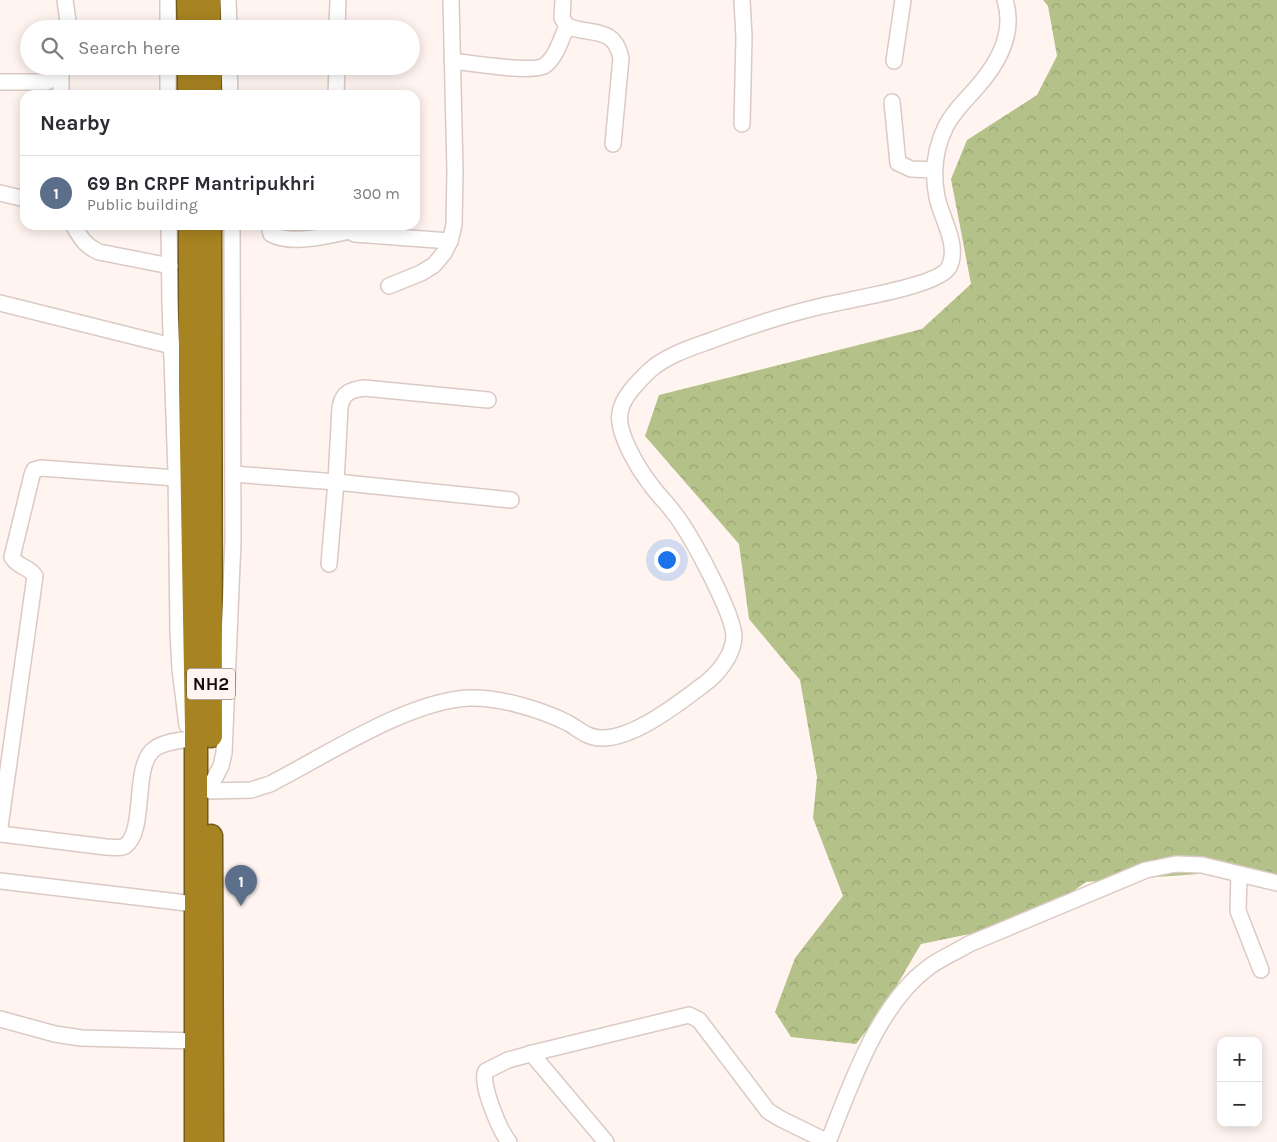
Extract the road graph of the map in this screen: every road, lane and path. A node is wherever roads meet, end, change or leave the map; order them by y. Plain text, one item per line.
1 (65, 0) edge
2 (168, 0) edge
3 (188, 0) edge
4 (209, 0) edge
5 (228, 0) edge
6 (338, 0) edge
7 (451, 0) edge
8 (563, 0) edge
9 (742, 0) edge
10 (904, 0) edge
11 (1005, 0) edge
12 (68, 20) edge
13 (168, 20) edge
14 (188, 20) edge
15 (209, 20) edge
16 (229, 20) edge
17 (338, 20) edge
18 (567, 26) junction
19 (452, 61) junction
20 (894, 61) dead end
21 (57, 75) edge
22 (61, 75) edge
23 (168, 75) edge
24 (189, 75) edge
25 (210, 75) edge
26 (229, 75) edge
27 (336, 75) edge
28 (0, 82) edge
29 (61, 90) edge
30 (168, 90) edge
31 (189, 90) edge
32 (210, 90) edge
33 (230, 90) edge
34 (336, 90) edge
35 (892, 102) dead end
36 (742, 124) dead end
37 (613, 144) dead end
38 (934, 170) junction
39 (0, 193) edge
40 (20, 198) edge
41 (76, 230) edge
42 (170, 230) edge
43 (190, 230) edge
44 (210, 230) edge
45 (232, 230) edge
46 (270, 230) edge
47 (340, 230) edge
48 (352, 230) edge
49 (450, 241) junction
50 (170, 266) junction
51 (389, 286) dead end
52 (0, 303) edge
53 (172, 346) junction
54 (488, 400) dead end
55 (234, 474) junction
56 (176, 478) junction
57 (336, 482) junction
58 (511, 500) dead end
59 (329, 564) dead end
60 (189, 739) junction
61 (206, 790) junction
62 (0, 827) edge
63 (0, 834) edge
64 (1239, 874) junction
65 (0, 881) edge
66 (1277, 883) edge
67 (196, 904) junction
68 (1261, 970) dead end
69 (0, 1019) edge
70 (194, 1041) junction
71 (531, 1054) junction
72 (196, 1142) edge
73 (212, 1142) edge
74 (509, 1142) edge
75 (606, 1142) edge
76 (828, 1142) edge

1 - 12 street
2 - 13 street
3 - 14 highway
4 - 15 highway
5 - 16 street
6 - 17 street
7 - 19 street
8 - 18 street
9 - 36 street
10 - 20 street
11 - 38 street
18 - 19 street
18 - 37 street
19 - 49 street
21 - 28 street
22 - 29 street
23 - 30 street
24 - 31 highway
25 - 32 highway
26 - 33 street
27 - 34 street
35 - 38 street
38 - 61 street
39 - 40 street
41 - 50 street
42 - 50 street
43 - 61 highway, NH2
44 - 61 highway, NH2
45 - 55 street
46 - 47 street
48 - 49 street
49 - 51 street
50 - 53 street
52 - 53 street
53 - 56 street
54 - 57 street
55 - 57 street
55 - 61 street
56 - 60 street
56 - 62 street
57 - 58 street
57 - 59 street
60 - 61 street
60 - 63 street
61 - 67 highway, NH2
61 - 73 highway, NH2
64 - 66 street
64 - 68 street
64 - 76 street
65 - 67 street
67 - 70 highway, NH2
69 - 70 street
70 - 72 highway, NH2
71 - 74 street
71 - 75 street
71 - 76 street

